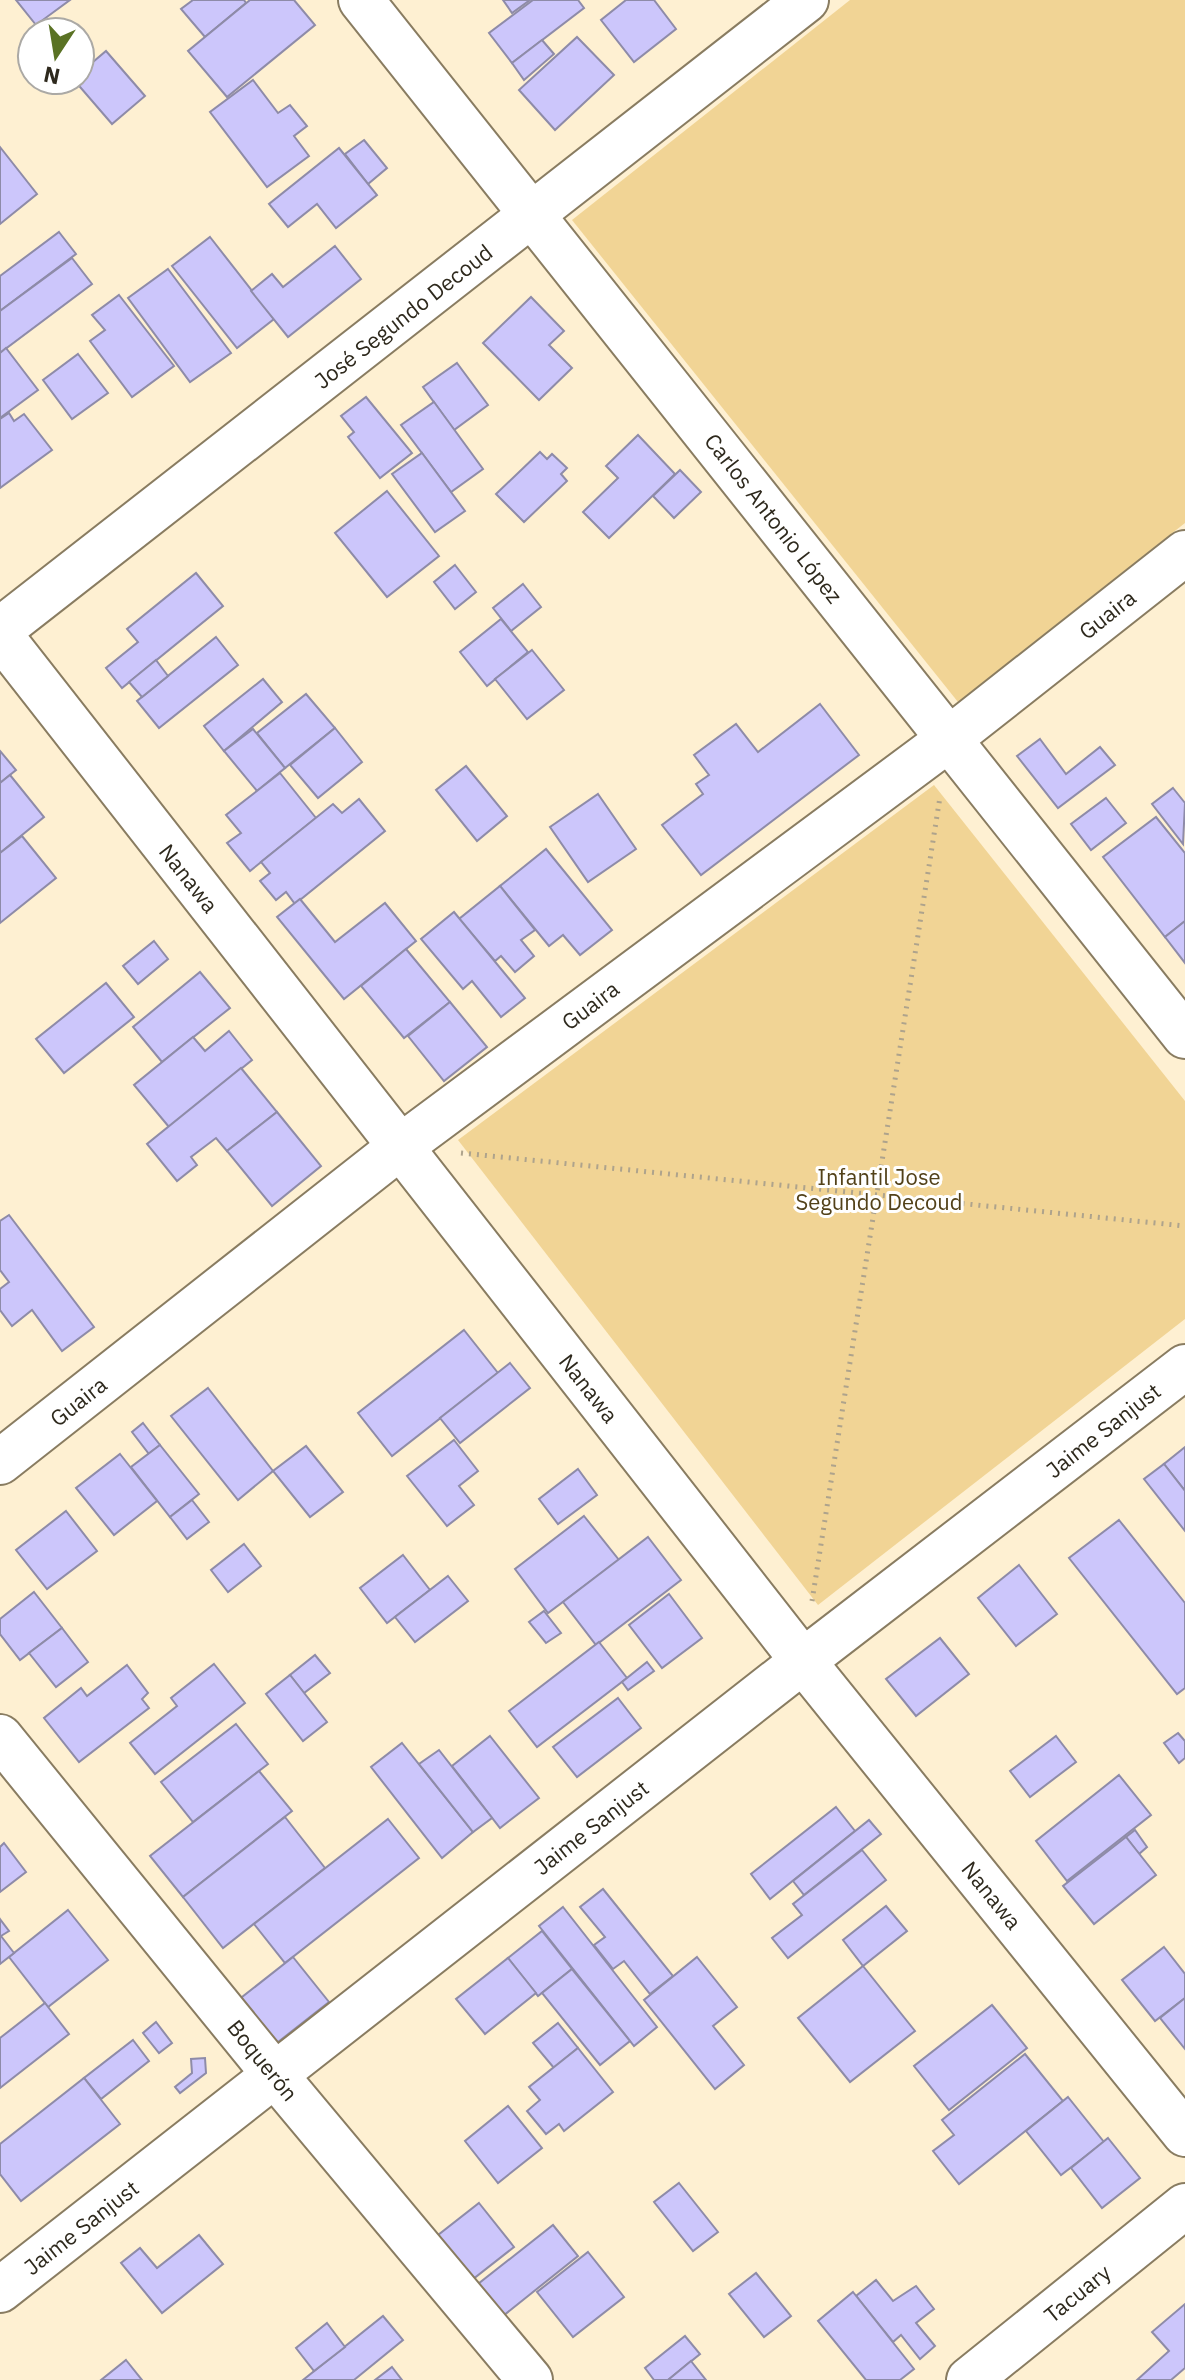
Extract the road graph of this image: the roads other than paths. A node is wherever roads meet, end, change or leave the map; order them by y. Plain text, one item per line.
1 (361, 0) edge
2 (806, 0) edge
3 (533, 214) junction
4 (1185, 553) edge
5 (0, 633) edge
6 (949, 739) junction
7 (1185, 1036) edge
8 (400, 1147) junction
9 (1185, 1367) edge
10 (0, 1462) edge
11 (803, 1661) junction
12 (0, 1737) edge
13 (275, 2075) junction
14 (1185, 2134) edge
15 (1185, 2206) edge
16 (0, 2290) edge
17 (530, 2380) edge
18 (969, 2380) edge

1 - 3 street, Carlos Antonio López
2 - 3 street, José Segundo Decoud
3 - 5 street, José Segundo Decoud
3 - 6 street, Carlos Antonio López
4 - 6 street, Guaira
5 - 8 street, Nanawa
6 - 7 street, Carlos Antonio López
6 - 8 street, Guaira
8 - 10 street, Guaira
8 - 11 street, Nanawa
9 - 11 street, Jaime Sanjust
11 - 13 street, Jaime Sanjust
11 - 14 street, Nanawa
12 - 13 street, Boquerón
13 - 16 street, Jaime Sanjust
13 - 17 street, Boquerón
15 - 18 street, Tacuary

